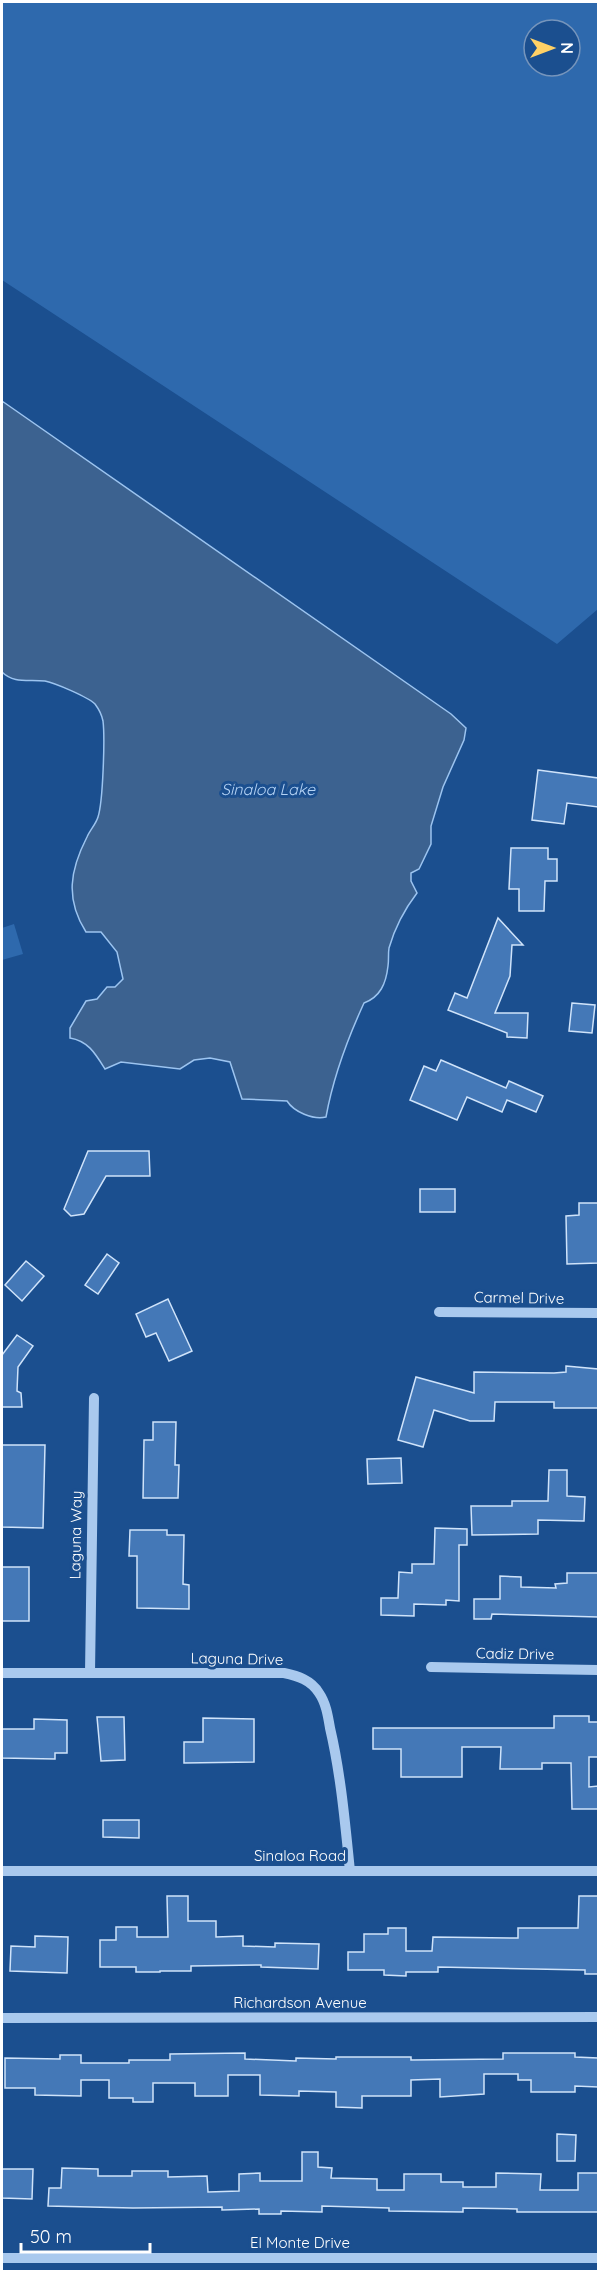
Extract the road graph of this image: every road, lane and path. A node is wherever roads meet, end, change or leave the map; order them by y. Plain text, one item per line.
1 (439, 1312) dead end
2 (598, 1313) edge
3 (94, 1398) dead end
4 (431, 1667) dead end
5 (598, 1670) edge
6 (2, 1673) edge
7 (90, 1673) junction
8 (2, 1871) edge
9 (350, 1871) junction
10 (598, 1871) edge
11 (598, 2017) edge
12 (2, 2018) edge
13 (2, 2258) edge
14 (598, 2258) edge

1 - 2 street, Carmel Drive
3 - 7 street, Laguna Way
4 - 5 street, Cadiz Drive
6 - 7 street, Laguna Drive
7 - 9 street, Laguna Drive
8 - 9 street, Sinaloa Road
9 - 10 street, Sinaloa Road
11 - 12 street, Richardson Avenue
13 - 14 street, El Monte Drive

